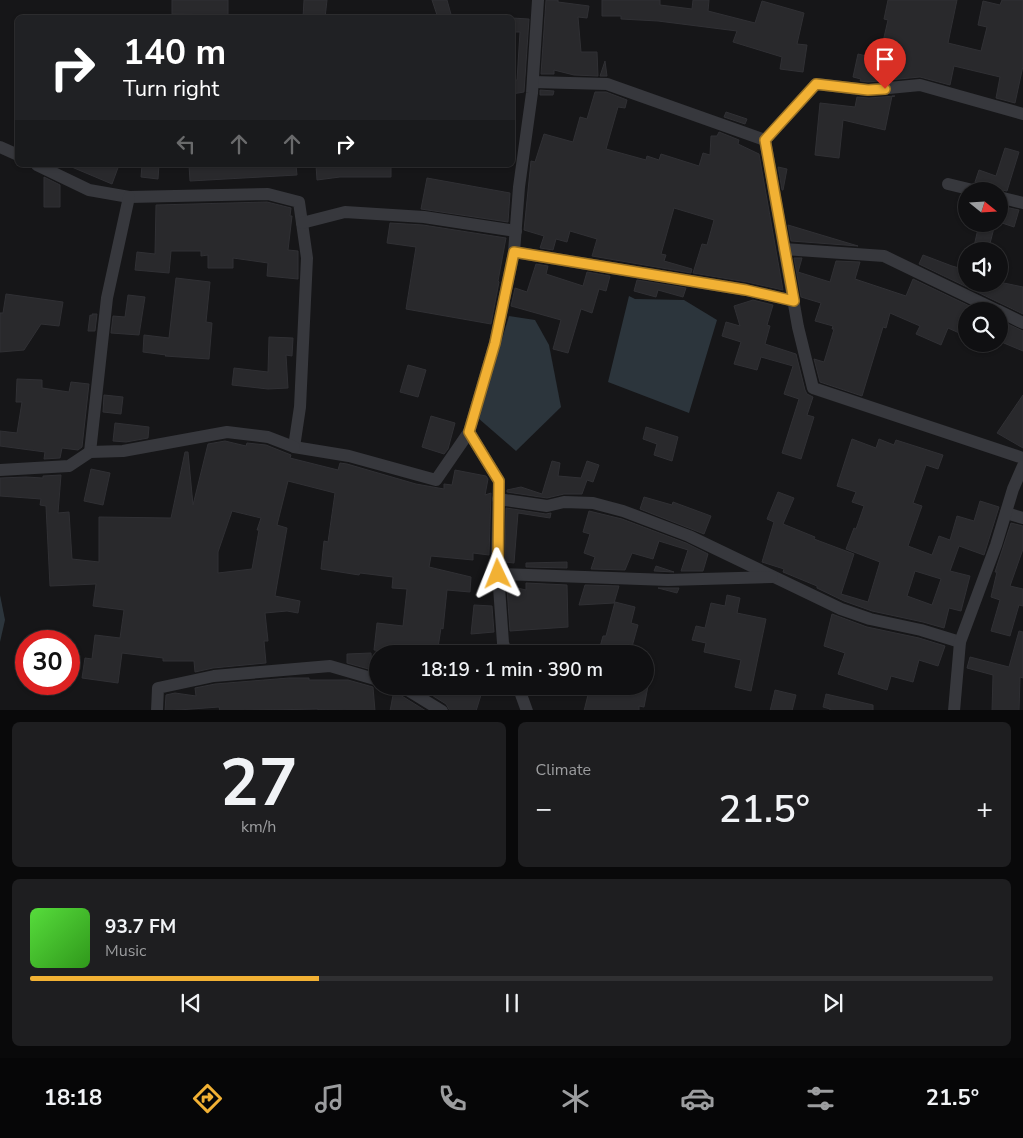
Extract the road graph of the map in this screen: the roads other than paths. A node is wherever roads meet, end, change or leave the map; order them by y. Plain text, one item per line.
1 (538, 0) edge
2 (533, 82) junction
3 (1023, 114) edge
4 (765, 140) junction
5 (0, 146) edge
6 (15, 154) edge
7 (41, 167) edge
8 (948, 184) dead end
9 (958, 186) edge
10 (129, 197) junction
11 (1008, 199) edge
12 (1023, 203) edge
13 (302, 223) junction
14 (516, 231) junction
15 (784, 249) junction
16 (514, 252) junction
17 (794, 301) junction
18 (980, 302) edge
19 (1008, 316) edge
20 (1023, 323) edge
21 (469, 432) junction
22 (294, 447) junction
23 (90, 452) junction
24 (1023, 458) edge
25 (1023, 466) edge
26 (0, 470) edge
27 (1018, 490) edge
28 (498, 499) junction
29 (1006, 513) junction
30 (1023, 518) edge
31 (498, 574) junction
32 (774, 577) junction
33 (960, 642) junction
34 (504, 645) edge
35 (369, 677) edge
36 (416, 695) edge
37 (521, 695) edge
38 (157, 710) edge
39 (442, 710) edge
40 (527, 710) edge
41 (954, 710) edge

1 - 2 street
2 - 4 street
2 - 14 street
3 - 4 street
4 - 15 street
5 - 6 street
7 - 10 street
8 - 9 street
10 - 13 street
10 - 23 street
11 - 12 street
13 - 14 street
13 - 22 street
14 - 16 street
15 - 17 street
15 - 18 street
16 - 17 street
16 - 21 street
17 - 24 street
19 - 20 street
21 - 22 street
21 - 28 street
22 - 23 street
23 - 26 street
25 - 27 street
27 - 29 street
28 - 31 street
28 - 32 street
29 - 30 street
29 - 33 street
31 - 32 street
31 - 34 street
32 - 33 street
33 - 41 street
35 - 38 street
36 - 39 street
37 - 40 street

